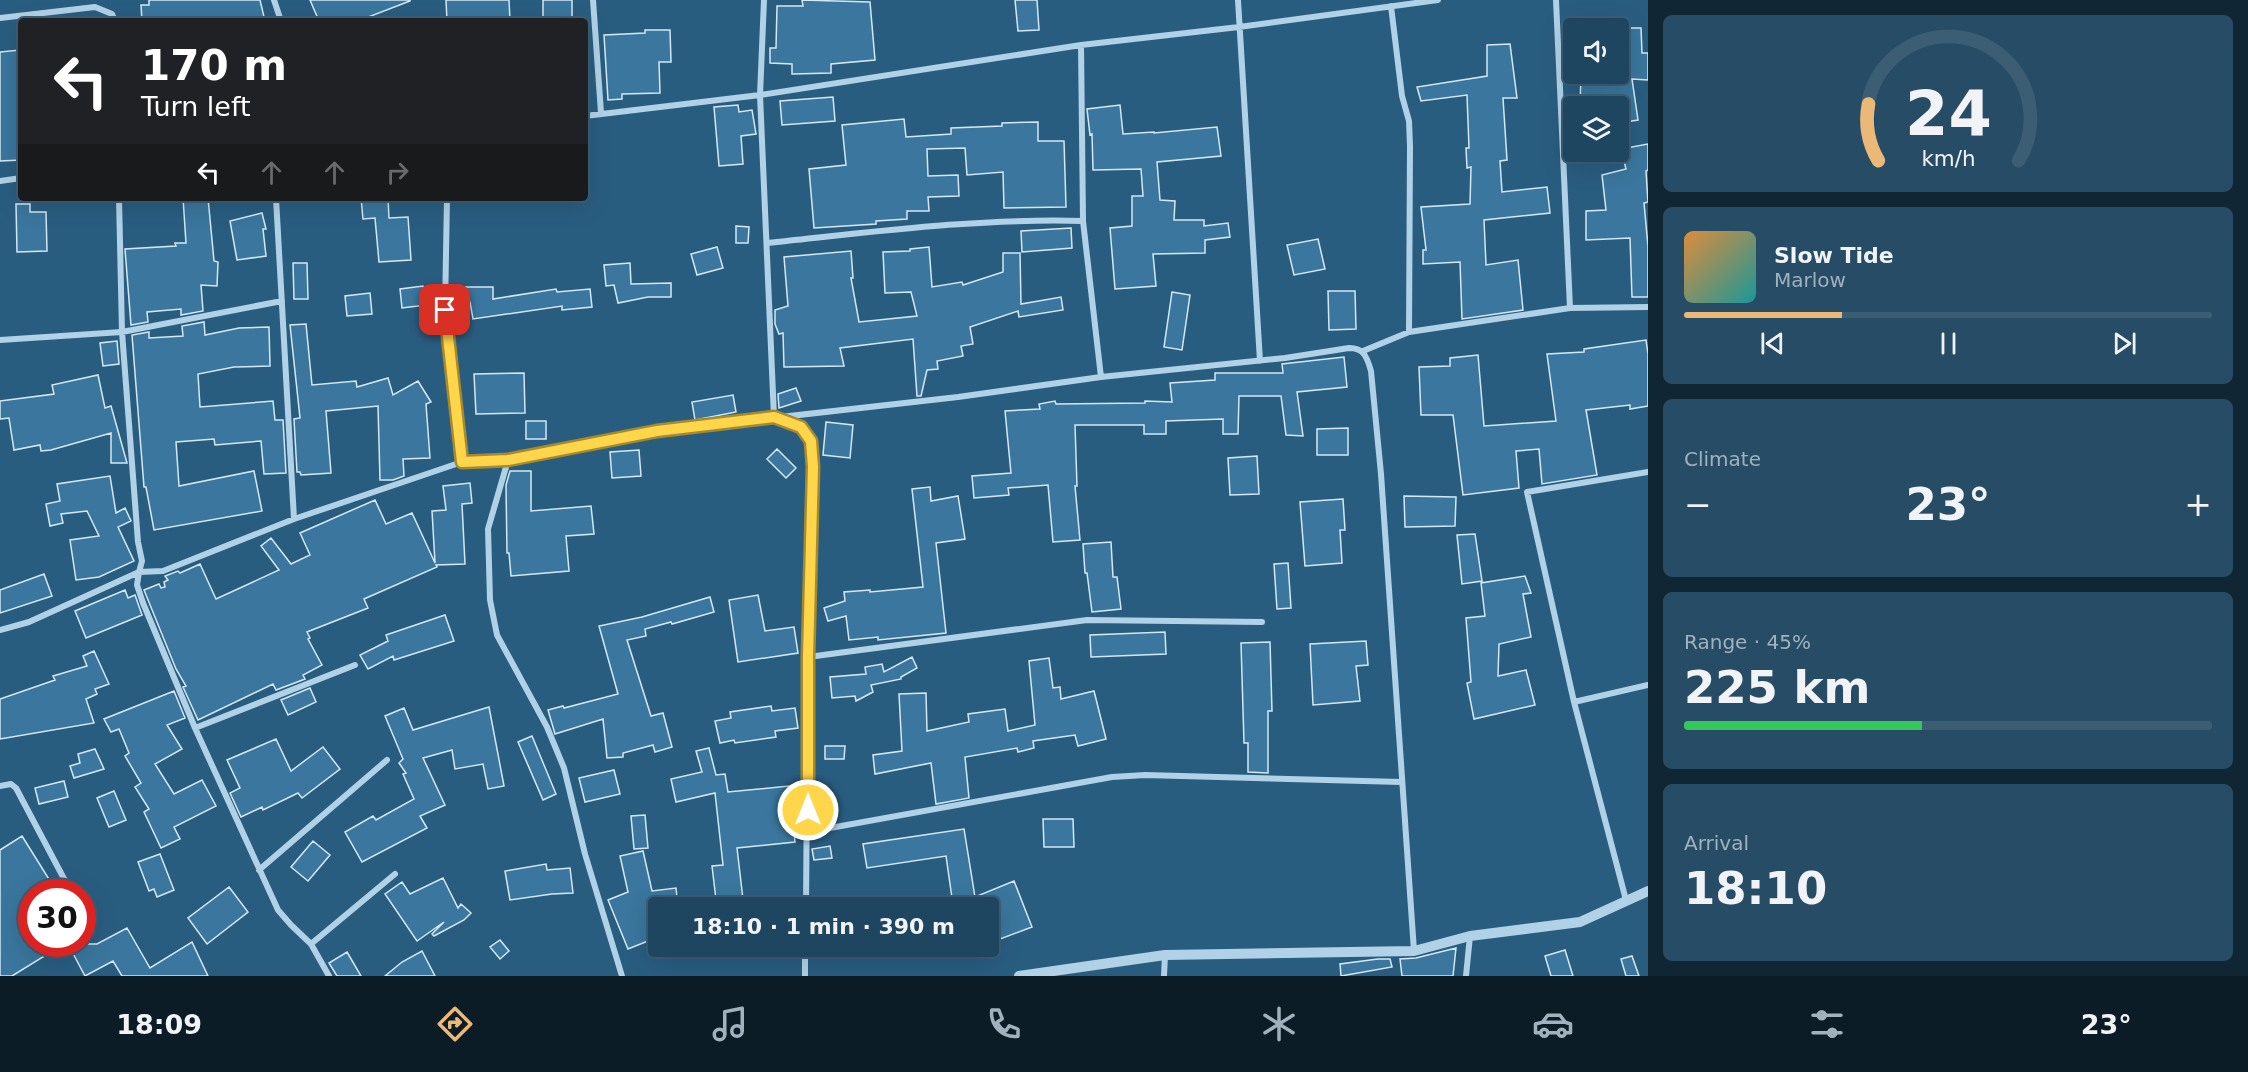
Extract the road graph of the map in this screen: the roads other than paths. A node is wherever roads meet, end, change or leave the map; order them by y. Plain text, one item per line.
1 (274, 0) edge
2 (593, 0) edge
3 (764, 0) edge
4 (1238, 0) edge
5 (1438, 0) edge
6 (1556, 0) edge
7 (1391, 6) junction
8 (0, 18) edge
9 (114, 18) edge
10 (280, 18) edge
11 (1239, 27) junction
12 (1081, 45) junction
13 (760, 95) junction
14 (601, 113) junction
15 (588, 115) edge
16 (18, 178) edge
17 (0, 181) edge
18 (119, 201) edge
19 (276, 201) edge
20 (447, 201) edge
21 (1083, 221) junction
22 (768, 243) junction
23 (282, 302) junction
24 (1648, 307) edge
25 (1570, 308) junction
26 (122, 332) junction
27 (1409, 333) junction
28 (0, 340) edge
29 (1363, 351) junction
30 (1260, 361) junction
31 (1101, 377) junction
32 (774, 417) junction
33 (508, 460) junction
34 (462, 462) junction
35 (1648, 472) edge
36 (294, 519) junction
37 (139, 572) junction
38 (1262, 622) dead end
39 (0, 630) edge
40 (808, 657) junction
41 (355, 665) dead end
42 (1648, 685) edge
43 (1574, 702) junction
44 (195, 728) junction
45 (387, 760) dead end
46 (1401, 782) junction
47 (0, 786) edge
48 (808, 832) junction
49 (259, 870) junction
50 (396, 874) dead end
51 (64, 879) edge
52 (1648, 891) edge
53 (806, 897) edge
54 (1626, 900) junction
55 (1470, 936) junction
56 (311, 944) junction
57 (1414, 951) junction
58 (1165, 956) junction
59 (805, 957) edge
60 (329, 976) edge
61 (622, 976) edge
62 (805, 976) edge
63 (1019, 976) edge
64 (1164, 976) edge
65 (1466, 976) edge

1 - 10 street
2 - 14 street
3 - 13 street
4 - 11 street
5 - 7 street
6 - 25 street
7 - 11 street
7 - 27 street
8 - 9 street
11 - 12 street
11 - 30 street
12 - 13 street
12 - 21 street
13 - 14 street
13 - 22 street
14 - 15 street
16 - 17 street
18 - 26 street
19 - 23 street
20 - 34 street
21 - 22 street
21 - 31 street
22 - 32 street
23 - 26 street
23 - 36 street
24 - 25 street
25 - 27 street
26 - 28 street
26 - 37 street
27 - 29 street
29 - 30 street
29 - 46 street
30 - 31 street
31 - 32 street
32 - 33 street
32 - 40 street
33 - 34 street
33 - 61 street
34 - 36 street
35 - 43 street
36 - 37 street
37 - 39 street
37 - 44 street
38 - 40 street
40 - 48 street
41 - 44 street
42 - 43 street
43 - 54 street
44 - 49 street
45 - 49 street
46 - 48 street
46 - 57 street
47 - 51 street
48 - 53 street
49 - 56 street
50 - 56 street
52 - 54 street
54 - 55 street
55 - 57 street
55 - 65 street
56 - 60 street
57 - 58 street
58 - 63 street
58 - 64 street
59 - 62 street

